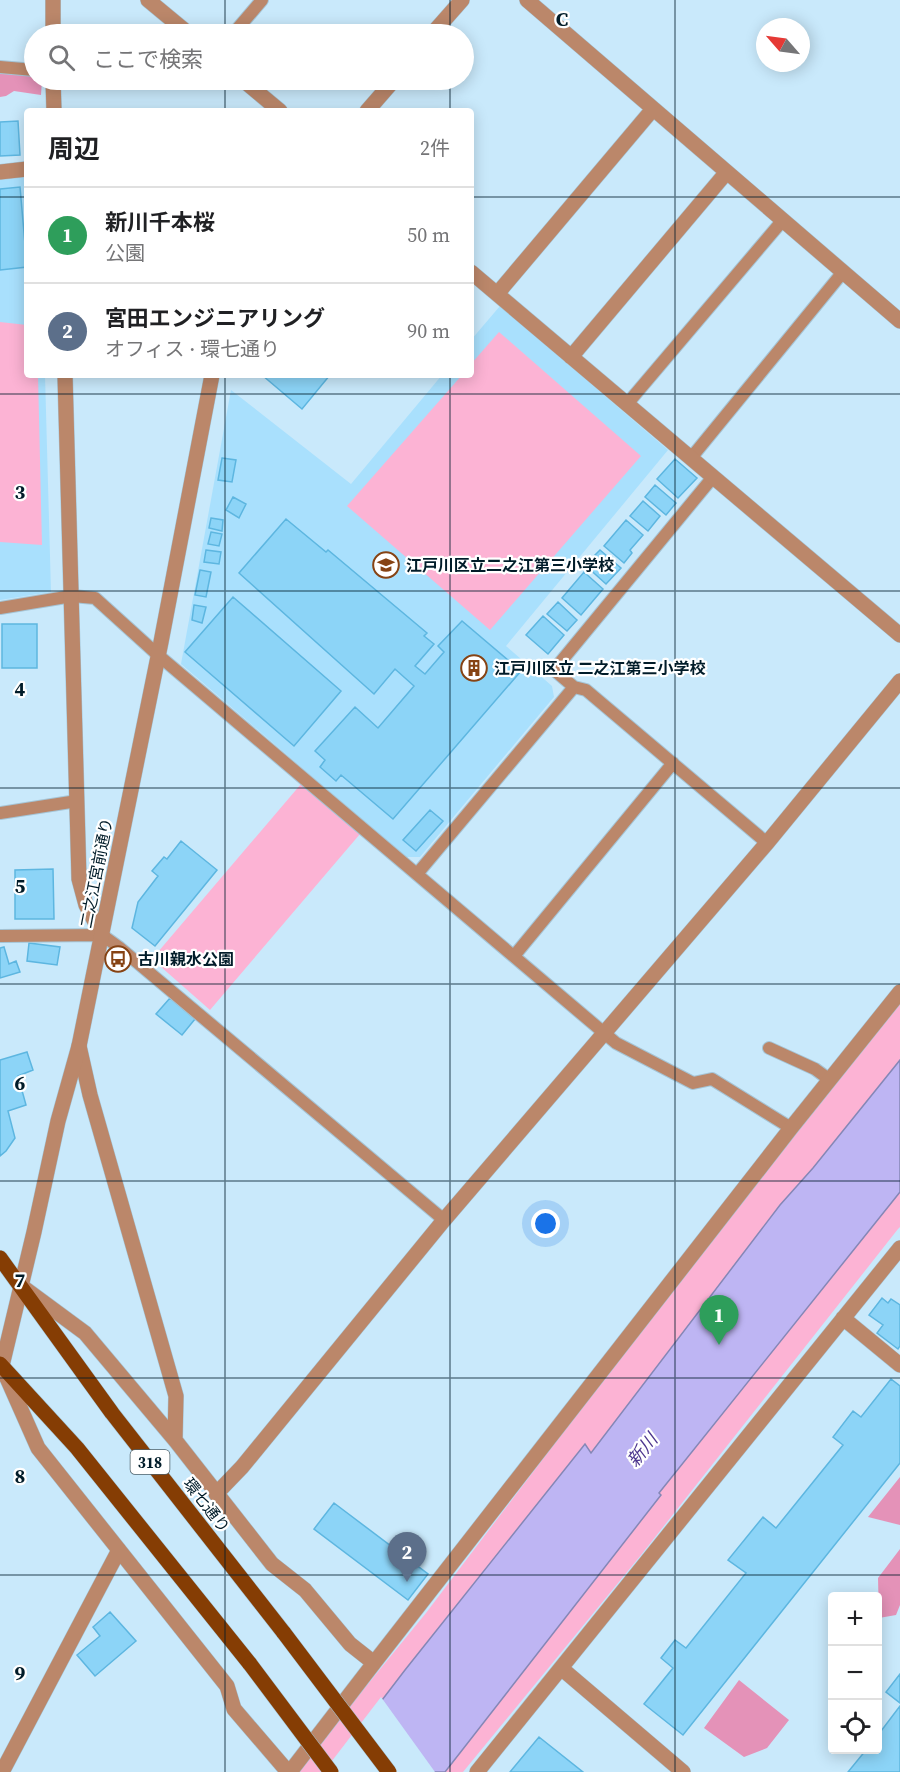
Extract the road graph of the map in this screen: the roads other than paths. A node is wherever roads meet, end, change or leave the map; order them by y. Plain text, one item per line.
1 (53, 0) edge
2 (262, 0) edge
3 (462, 0) edge
4 (527, 0) edge
5 (154, 2) edge
6 (53, 24) edge
7 (178, 24) edge
8 (242, 24) edge
9 (441, 24) edge
10 (0, 67) edge
11 (24, 69) edge
12 (53, 90) edge
13 (255, 90) edge
14 (385, 90) edge
15 (54, 108) edge
16 (276, 108) edge
17 (370, 108) edge
18 (653, 109) junction
19 (24, 169) edge
20 (0, 172) edge
21 (726, 172) junction
22 (783, 220) junction
23 (843, 272) junction
24 (474, 275) edge
25 (497, 294) junction
26 (900, 321) edge
27 (571, 357) junction
28 (64, 378) edge
29 (211, 378) edge
30 (627, 404) junction
31 (691, 458) junction
32 (713, 477) junction
33 (72, 596) junction
34 (0, 608) edge
35 (900, 635) edge
36 (158, 655) junction
37 (900, 681) edge
38 (574, 687) junction
39 (673, 763) junction
40 (77, 801) junction
41 (0, 813) edge
42 (767, 843) junction
43 (417, 874) junction
44 (102, 935) junction
45 (0, 936) edge
46 (514, 956) junction
47 (900, 992) edge
48 (604, 1032) junction
49 (79, 1046) junction
50 (769, 1048) dead end
51 (830, 1080) junction
52 (791, 1128) junction
53 (444, 1221) junction
54 (900, 1249) edge
55 (0, 1258) edge
56 (22, 1286) junction
57 (843, 1318) junction
58 (900, 1365) edge
59 (1, 1368) edge
60 (175, 1440) junction
61 (216, 1494) junction
62 (119, 1550) junction
63 (374, 1663) junction
64 (561, 1668) junction
65 (2, 1772) edge
66 (289, 1772) edge
67 (331, 1772) edge
68 (389, 1772) edge
69 (477, 1772) edge
70 (682, 1772) edge

1 - 6 street
2 - 8 lane
3 - 9 street
4 - 18 street
5 - 7 street
10 - 11 lane
12 - 15 street
13 - 16 street
14 - 17 street
18 - 21 street
18 - 25 street
19 - 20 street
21 - 22 street
21 - 27 street
22 - 23 street
22 - 30 lane
23 - 26 street
23 - 31 lane
24 - 25 street
25 - 27 street
27 - 30 street
28 - 33 street
29 - 36 street, 二之江宮前通り
30 - 31 street
31 - 32 street
32 - 35 street
32 - 38 lane
33 - 34 lane
33 - 36 lane
33 - 40 street
36 - 43 lane
36 - 44 street, 二之江宮前通り
37 - 42 street
38 - 39 lane
38 - 43 lane
39 - 42 lane
39 - 46 lane
40 - 41 lane
40 - 44 street
42 - 48 street
43 - 46 lane
44 - 45 lane
44 - 49 street, 二之江宮前通り
44 - 53 lane
46 - 48 lane
47 - 51 street
48 - 52 lane
48 - 53 street
49 - 56 street, 二之江宮前通り
49 - 60 street
50 - 51 lane
51 - 52 street
52 - 63 street
53 - 61 street
54 - 57 street
55 - 56 main road, 環七通り / 318
56 - 59 street, 二之江宮前通り
56 - 60 street
56 - 68 main road, 環七通り / 318, bridge
57 - 58 street
57 - 64 street
59 - 62 street
59 - 67 main road, bridge
60 - 61 street
61 - 63 street
62 - 65 street
62 - 66 street
63 - 66 street
64 - 69 street
64 - 70 street

